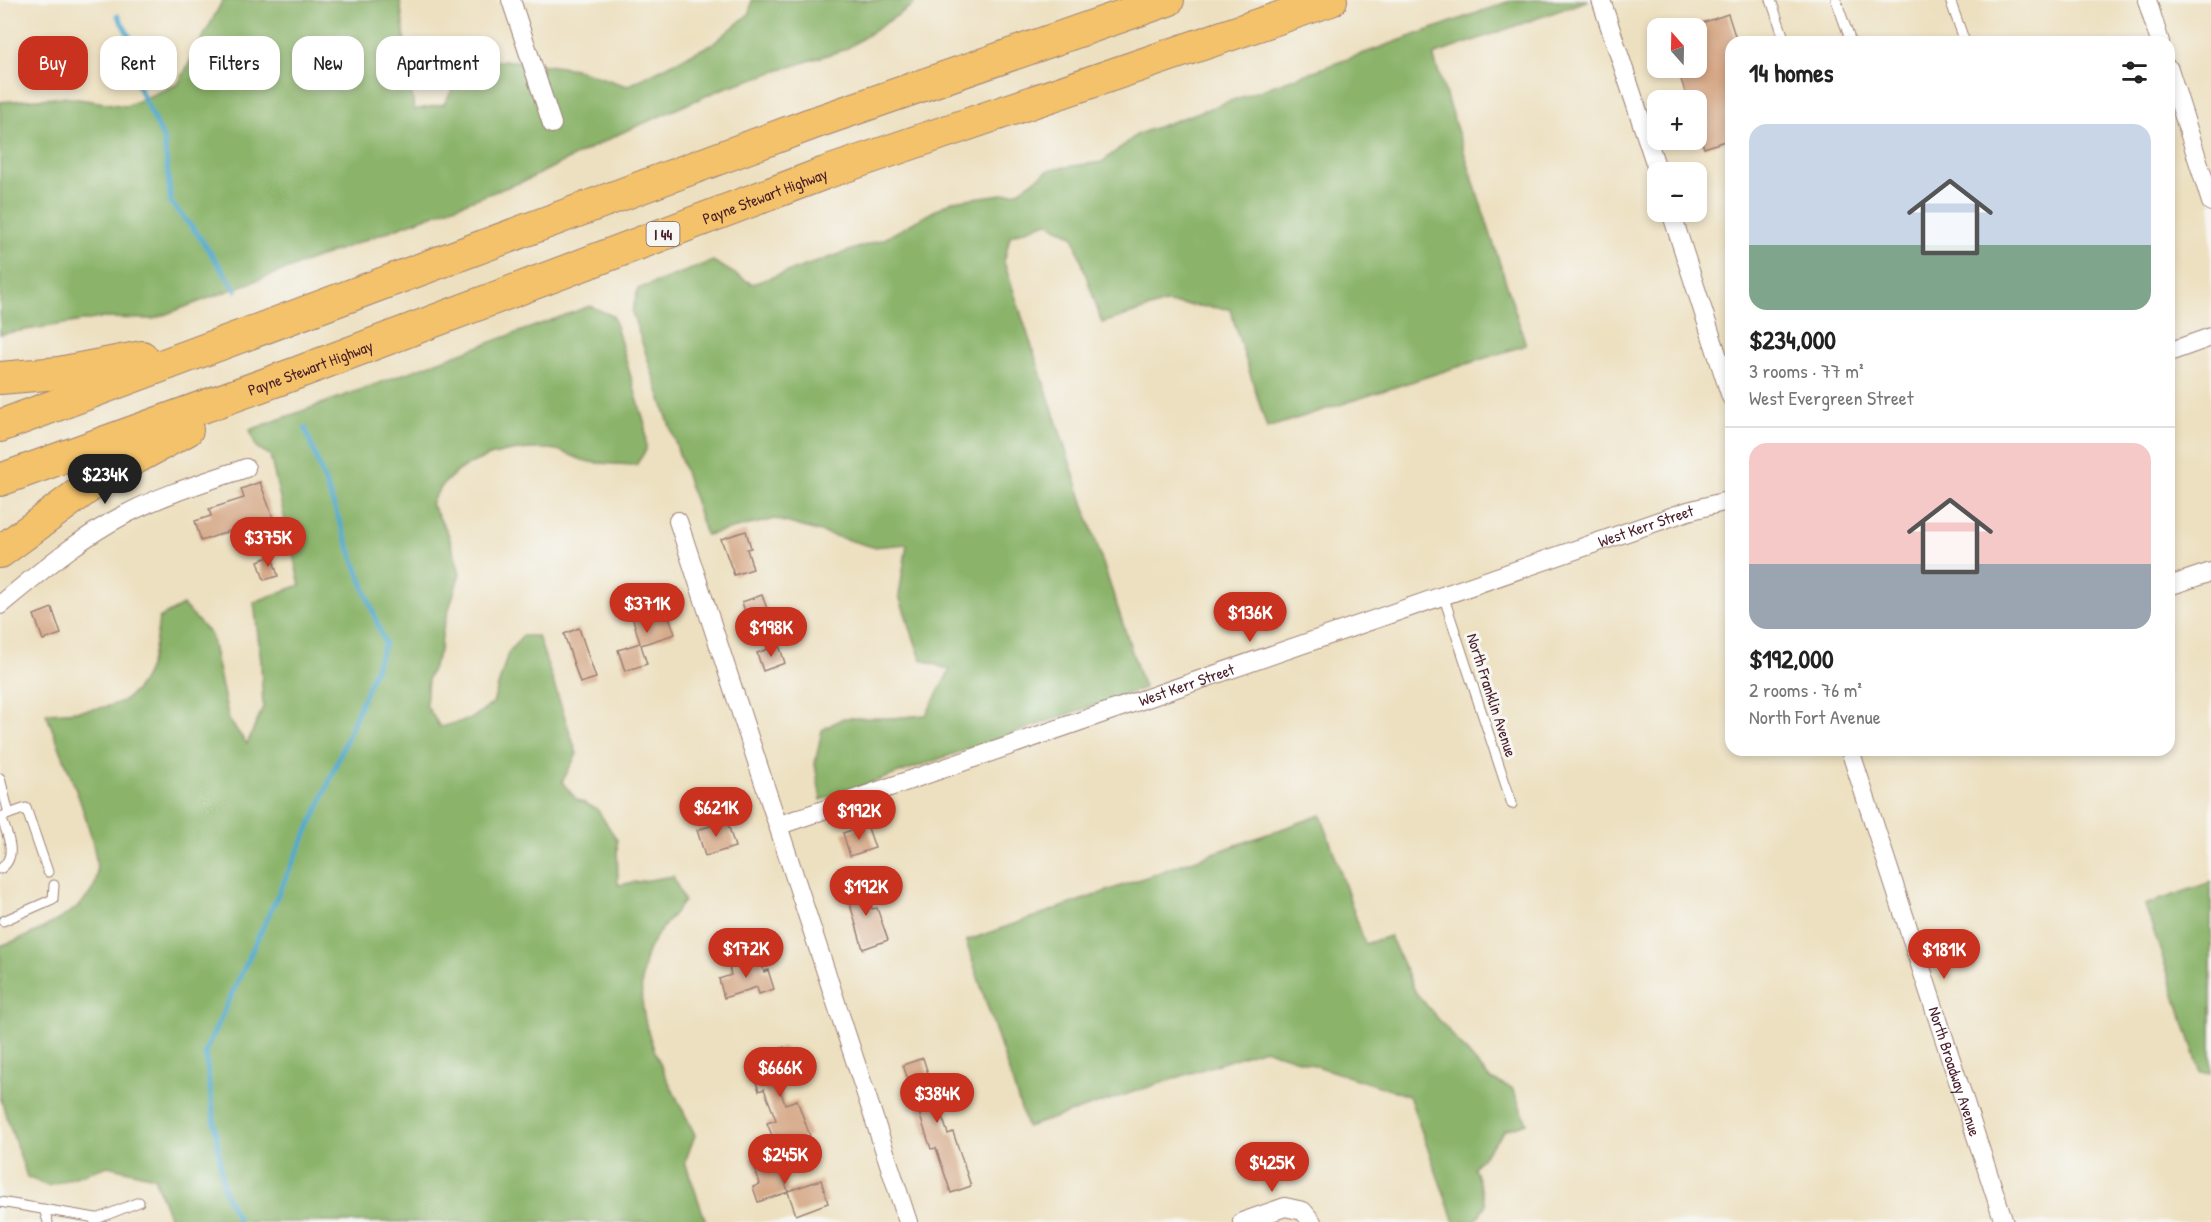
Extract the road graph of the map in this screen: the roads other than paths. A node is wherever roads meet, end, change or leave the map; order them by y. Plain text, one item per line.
1 (511, 0) edge
2 (1168, 0) edge
3 (1331, 0) edge
4 (1602, 0) edge
5 (1772, 0) edge
6 (1836, 0) edge
7 (1950, 0) edge
8 (2147, 0) edge
9 (1784, 36) edge
10 (1849, 36) edge
11 (1963, 36) edge
12 (2158, 36) edge
13 (2175, 88) edge
14 (552, 124) dead end
15 (1655, 162) edge
16 (2211, 202) edge
17 (1674, 222) edge
18 (255, 333) junction
19 (2211, 337) edge
20 (2175, 350) edge
21 (294, 374) junction
22 (0, 378) edge
23 (1725, 378) edge
24 (0, 426) edge
25 (246, 468) dead end
26 (0, 480) edge
27 (1725, 502) edge
28 (678, 521) dead end
29 (0, 552) edge
30 (2211, 572) edge
31 (2175, 584) edge
32 (1443, 595) junction
33 (0, 605) edge
34 (1852, 756) edge
35 (0, 778) edge
36 (1512, 804) dead end
37 (3, 816) edge
38 (780, 825) junction
39 (0, 869) edge
40 (48, 872) dead end
41 (54, 885) dead end
42 (3, 921) dead end
43 (0, 1202) edge
44 (139, 1202) dead end
45 (44, 1209) junction
46 (1308, 1216) edge
47 (95, 1220) edge
48 (48, 1222) edge
49 (908, 1222) edge
50 (1242, 1222) edge
51 (2004, 1222) edge

1 - 14 street
2 - 18 highway
3 - 21 highway, Payne Stewart Highway / I 44
4 - 15 street
5 - 9 lane
6 - 10 lane
7 - 11 lane
8 - 12 street
13 - 16 street
17 - 23 street
18 - 22 highway
18 - 24 highway
19 - 20 street
21 - 26 highway, Payne Stewart Highway / I 44
21 - 29 highway
25 - 33 street
27 - 32 street, West Kerr Street
28 - 38 street
30 - 31 street
32 - 36 lane, North Franklin Avenue
32 - 38 street, West Kerr Street
34 - 51 street, North Broadway Avenue
35 - 37 lane
37 - 39 lane
37 - 40 lane
38 - 49 street
41 - 42 lane
43 - 45 lane
44 - 47 lane
45 - 47 lane
45 - 48 lane
46 - 50 street

